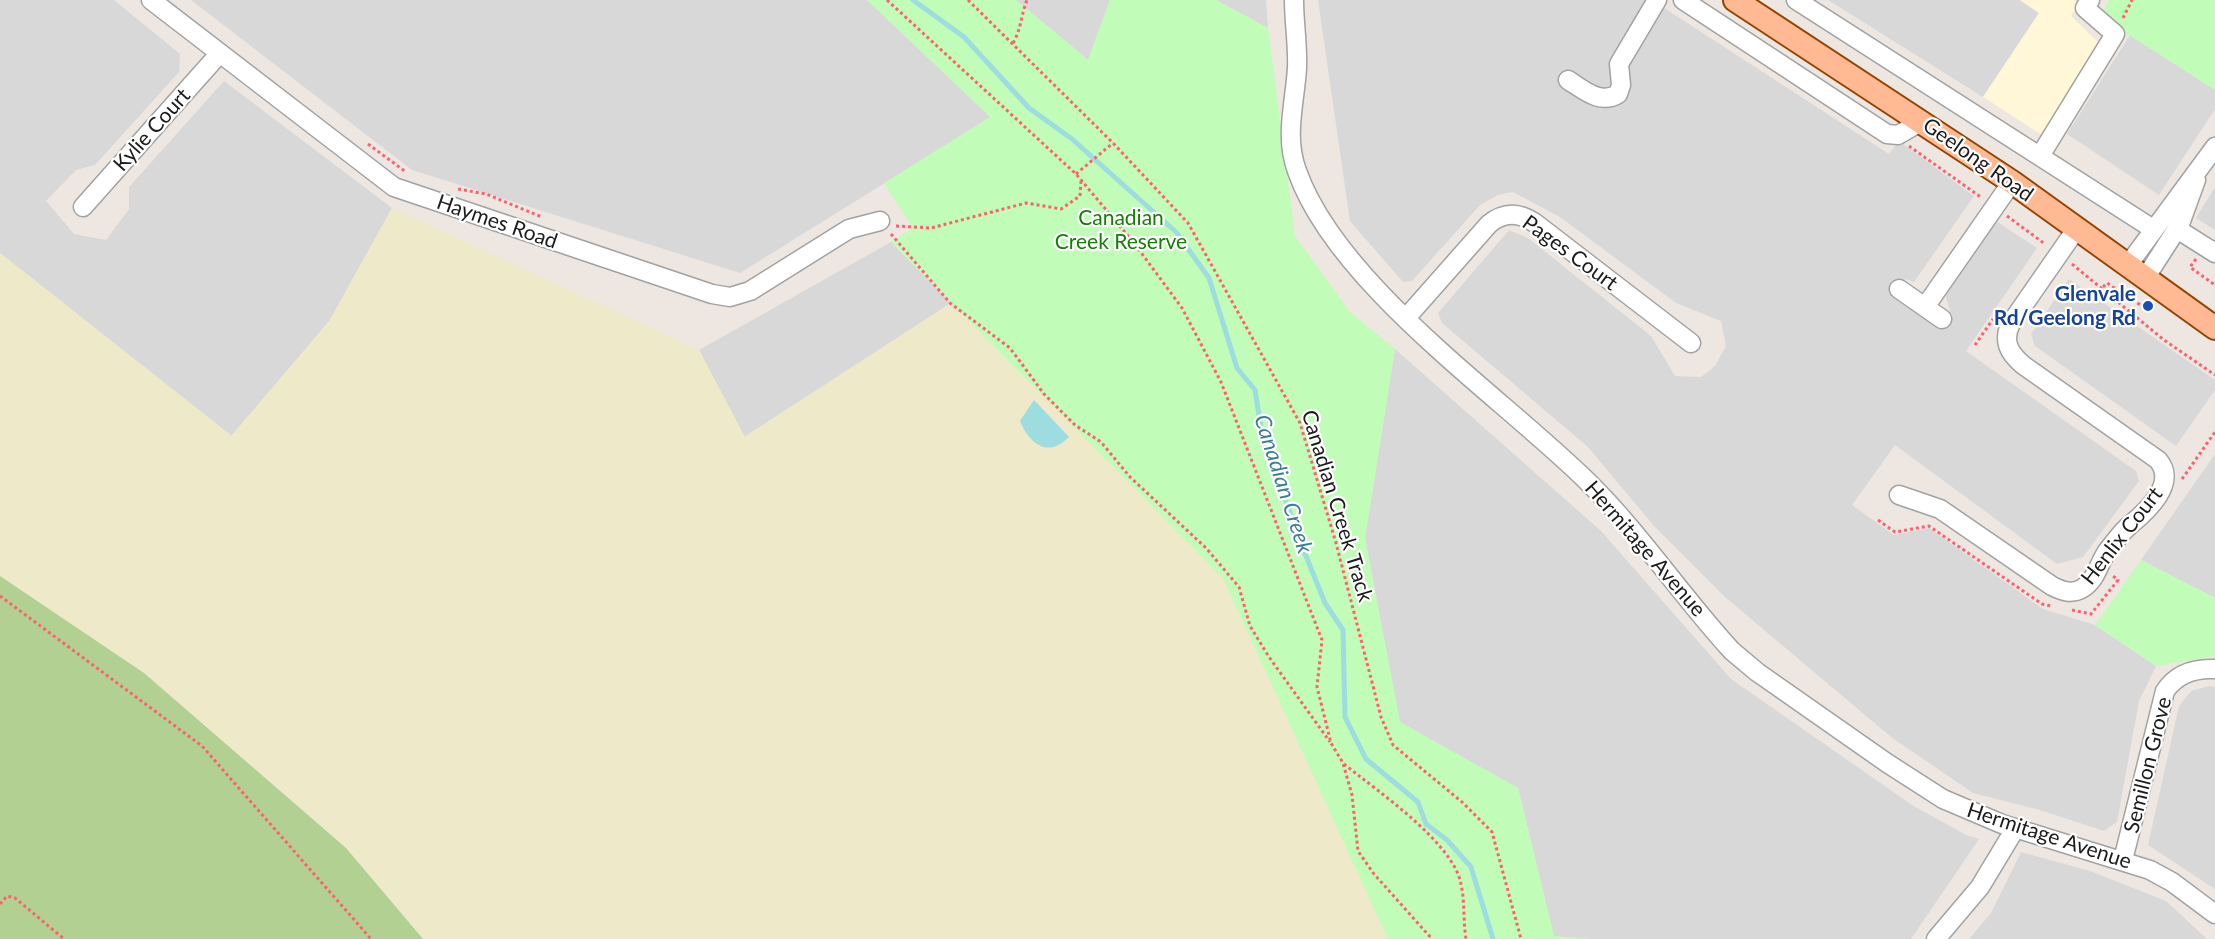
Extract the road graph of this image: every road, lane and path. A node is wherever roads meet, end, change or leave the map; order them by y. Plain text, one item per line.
1 (152, 0) edge
2 (887, 0) edge
3 (968, 0) edge
4 (1027, 0) edge
5 (1294, 0) edge
6 (1657, 0) edge
7 (1683, 0) edge
8 (1735, 0) edge
9 (1796, 0) edge
10 (2090, 0) edge
11 (2132, 0) edge
12 (2113, 32) junction
13 (1013, 43) junction
14 (220, 53) junction
15 (1568, 80) dead end
16 (1922, 121) junction
17 (364, 140) dead end
18 (1901, 141) dead end
19 (1113, 143) junction
20 (2215, 147) edge
21 (2040, 156) junction
22 (2198, 173) junction
23 (1076, 174) junction
24 (411, 176) dead end
25 (1081, 180) junction
26 (2012, 182) junction
27 (449, 187) dead end
28 (84, 207) dead end
29 (1994, 207) junction
30 (544, 218) dead end
31 (880, 221) joint
32 (2155, 226) junction
33 (900, 227) dead end
34 (2077, 228) junction
35 (2175, 232) junction
36 (2215, 253) edge
37 (2137, 271) junction
38 (1899, 289) dead end
39 (1925, 307) junction
40 (2145, 308) dead end
41 (1406, 318) junction
42 (1942, 319) dead end
43 (2215, 328) edge
44 (1691, 343) dead end
45 (2215, 375) edge
46 (2215, 432) edge
47 (2181, 479) dead end
48 (1899, 495) dead end
49 (1878, 520) dead end
50 (2108, 573) dead end
51 (0, 596) edge
52 (2052, 606) dead end
53 (2062, 608) dead end
54 (2215, 669) edge
55 (1331, 744) junction
56 (1343, 763) junction
57 (2015, 829) junction
58 (2123, 860) junction
59 (0, 904) edge
60 (2215, 914) edge
61 (64, 939) edge
62 (371, 939) edge
63 (1432, 939) edge
64 (1466, 939) edge
65 (1521, 939) edge
66 (1936, 939) edge

1 - 14 street, Haymes Road
2 - 23 path
3 - 13 path, Canadian Creek Track
4 - 13 path
5 - 41 street, Hermitage Avenue
6 - 15 street
7 - 16 street
8 - 16 main road, Geelong Road
9 - 21 street
10 - 12 street
11 - 12 path
12 - 21 street
13 - 19 path, Canadian Creek Track
14 - 28 street, Kylie Court
14 - 31 street, Haymes Road
16 - 26 main road, Geelong Road
17 - 24 path
18 - 29 path
19 - 23 path
19 - 65 path, Canadian Creek Track
20 - 22 street
21 - 32 street
22 - 32 street
22 - 35 street
23 - 25 path
25 - 33 path
25 - 55 path
26 - 29 street
26 - 34 main road, Geelong Road
27 - 30 path
29 - 39 street
31 - 55 path
32 - 35 street
32 - 37 street
34 - 37 main road, Geelong Road
34 - 48 street, Henlix Court
35 - 36 street
35 - 37 street
37 - 43 main road, Geelong Road
38 - 39 street
39 - 42 street
40 - 45 path
41 - 44 street, Pages Court
41 - 57 street, Hermitage Avenue
46 - 47 path
49 - 52 path
50 - 53 path
51 - 62 path
54 - 58 street, Semillon Grove
55 - 56 path
56 - 63 path
56 - 64 path
57 - 58 street, Hermitage Avenue
57 - 66 street
58 - 60 street, Hermitage Avenue
59 - 61 path

